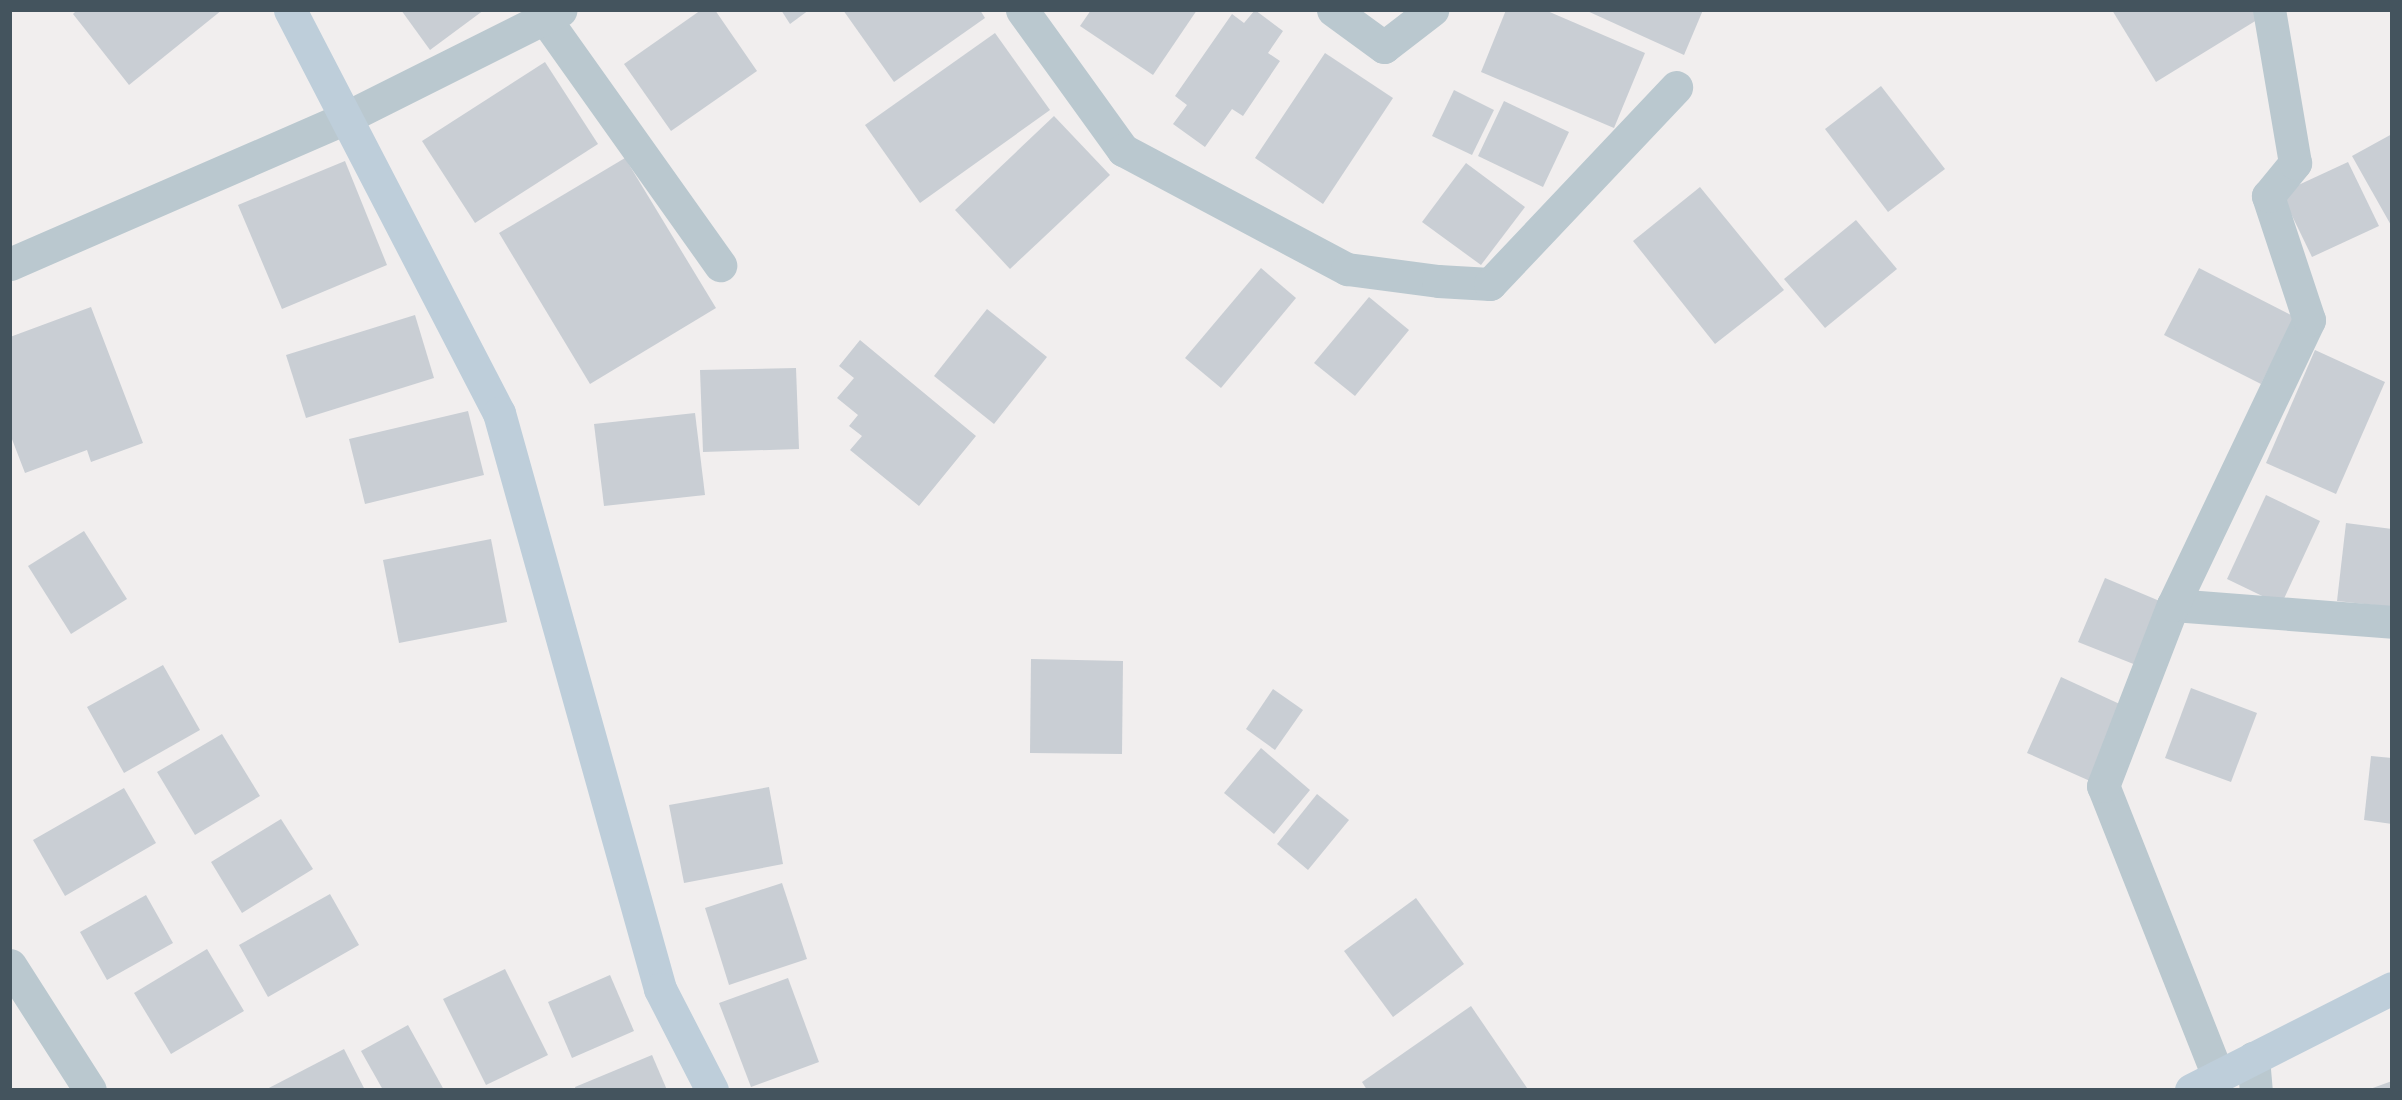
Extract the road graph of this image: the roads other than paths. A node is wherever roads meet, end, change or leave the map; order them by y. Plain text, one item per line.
1 (290, 10) edge
2 (1022, 10) edge
3 (1333, 10) edge
4 (1432, 10) edge
5 (2269, 10) edge
6 (554, 15) edge
7 (1676, 87) dead end
8 (345, 118) junction
9 (10, 264) edge
10 (720, 265) dead end
11 (2173, 605) junction
12 (2391, 621) edge
13 (10, 965) edge
14 (2391, 988) edge
15 (2254, 1074) edge
16 (2204, 1083) edge
17 (90, 1089) edge
18 (712, 1089) edge

1 - 8 street
2 - 7 street
3 - 4 street
5 - 11 street
6 - 8 street
6 - 10 street
8 - 9 street
8 - 18 street
11 - 12 street
11 - 16 street
13 - 17 street
14 - 15 street
15 - 16 street

